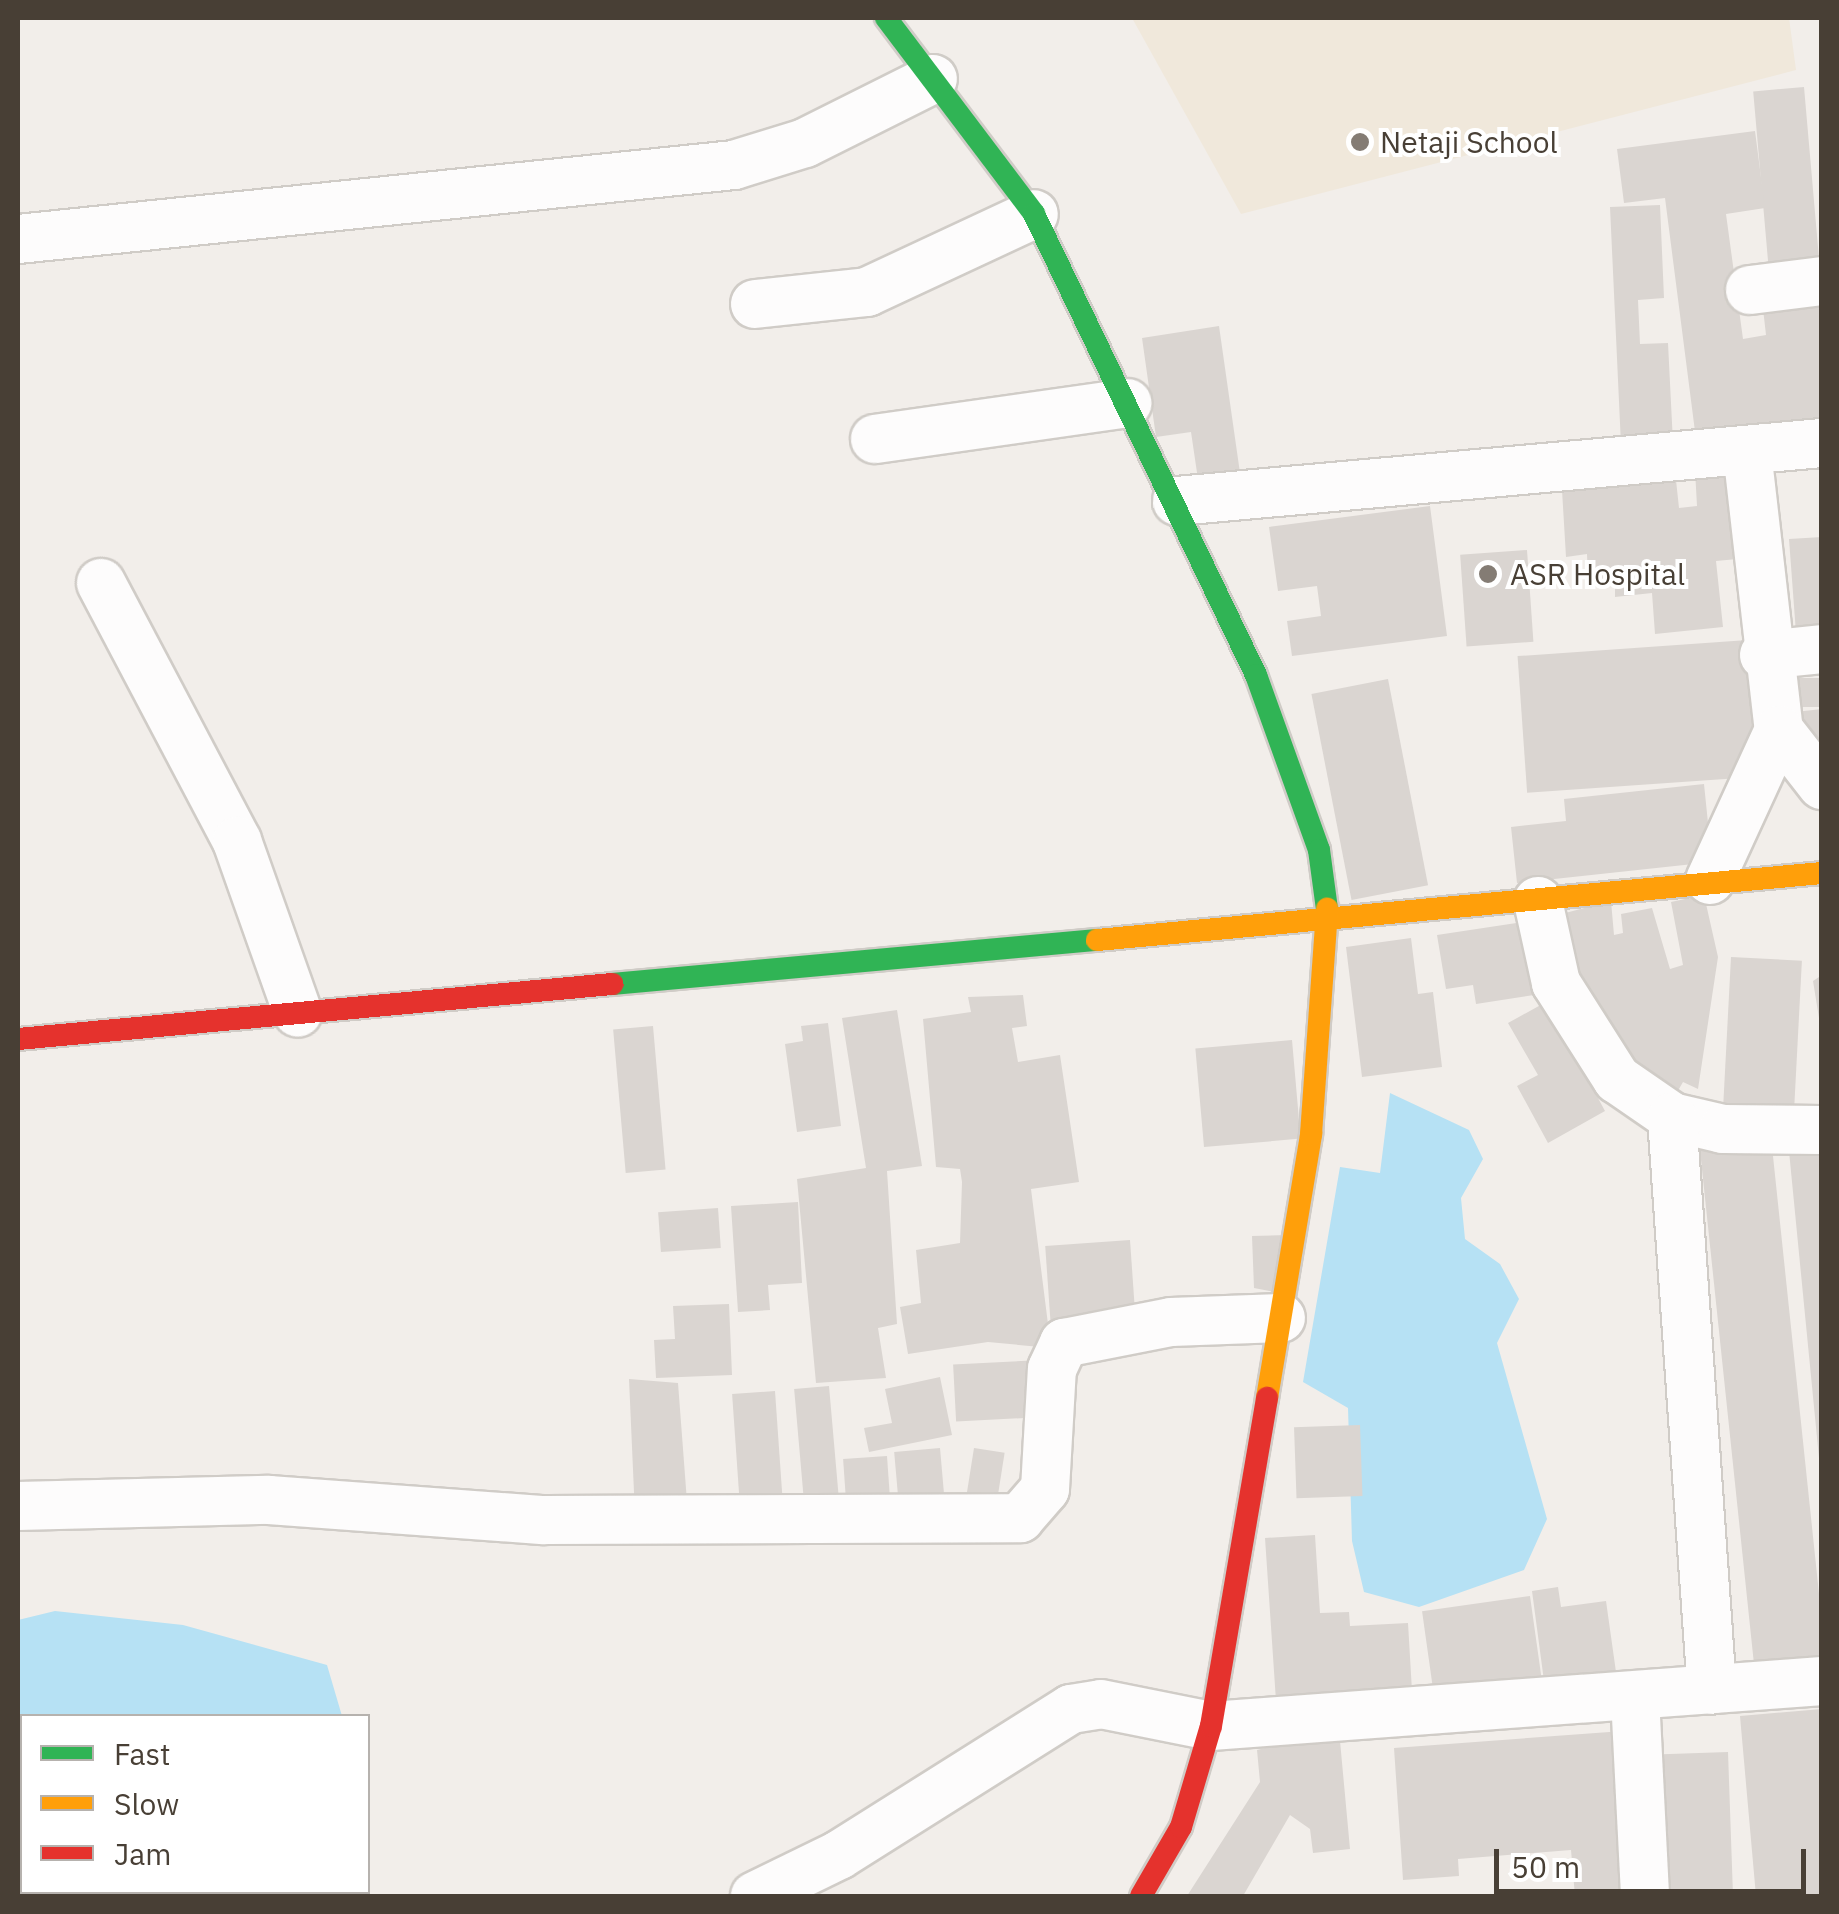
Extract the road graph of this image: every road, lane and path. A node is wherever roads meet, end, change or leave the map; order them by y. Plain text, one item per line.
1 (886, 18) edge
2 (932, 78) junction
3 (1034, 214) junction
4 (18, 238) edge
5 (1822, 281) edge
6 (1750, 290) dead end
7 (755, 304) dead end
8 (1126, 403) junction
9 (874, 439) dead end
10 (1822, 444) edge
11 (1747, 450) junction
12 (1177, 501) junction
13 (101, 583) dead end
14 (1822, 649) edge
15 (1764, 655) junction
16 (1779, 730) junction
17 (1822, 785) edge
18 (1822, 873) edge
19 (1710, 880) junction
20 (1538, 901) junction
21 (1328, 920) junction
22 (298, 1013) junction
23 (18, 1039) edge
24 (1672, 1117) junction
25 (1822, 1130) edge
26 (1281, 1318) junction
27 (18, 1506) edge
28 (1822, 1681) edge
29 (1712, 1690) junction
30 (1635, 1697) junction
31 (1211, 1726) junction
32 (755, 1896) edge
33 (1141, 1896) edge
34 (1645, 1896) edge

1 - 2 street
2 - 3 street
2 - 4 street
3 - 7 street
3 - 8 street
5 - 6 street
8 - 9 street
8 - 12 street
10 - 11 street
11 - 12 street
11 - 15 street
12 - 21 street
13 - 22 street
14 - 15 street
15 - 16 street
16 - 17 street
16 - 19 street
18 - 19 street
19 - 20 street
20 - 21 street
20 - 24 street
21 - 22 street
21 - 26 street
22 - 23 street
24 - 25 street
24 - 29 street
26 - 27 street
26 - 31 street
28 - 29 street
29 - 30 street
30 - 31 street
30 - 34 street
31 - 32 street
31 - 33 street

